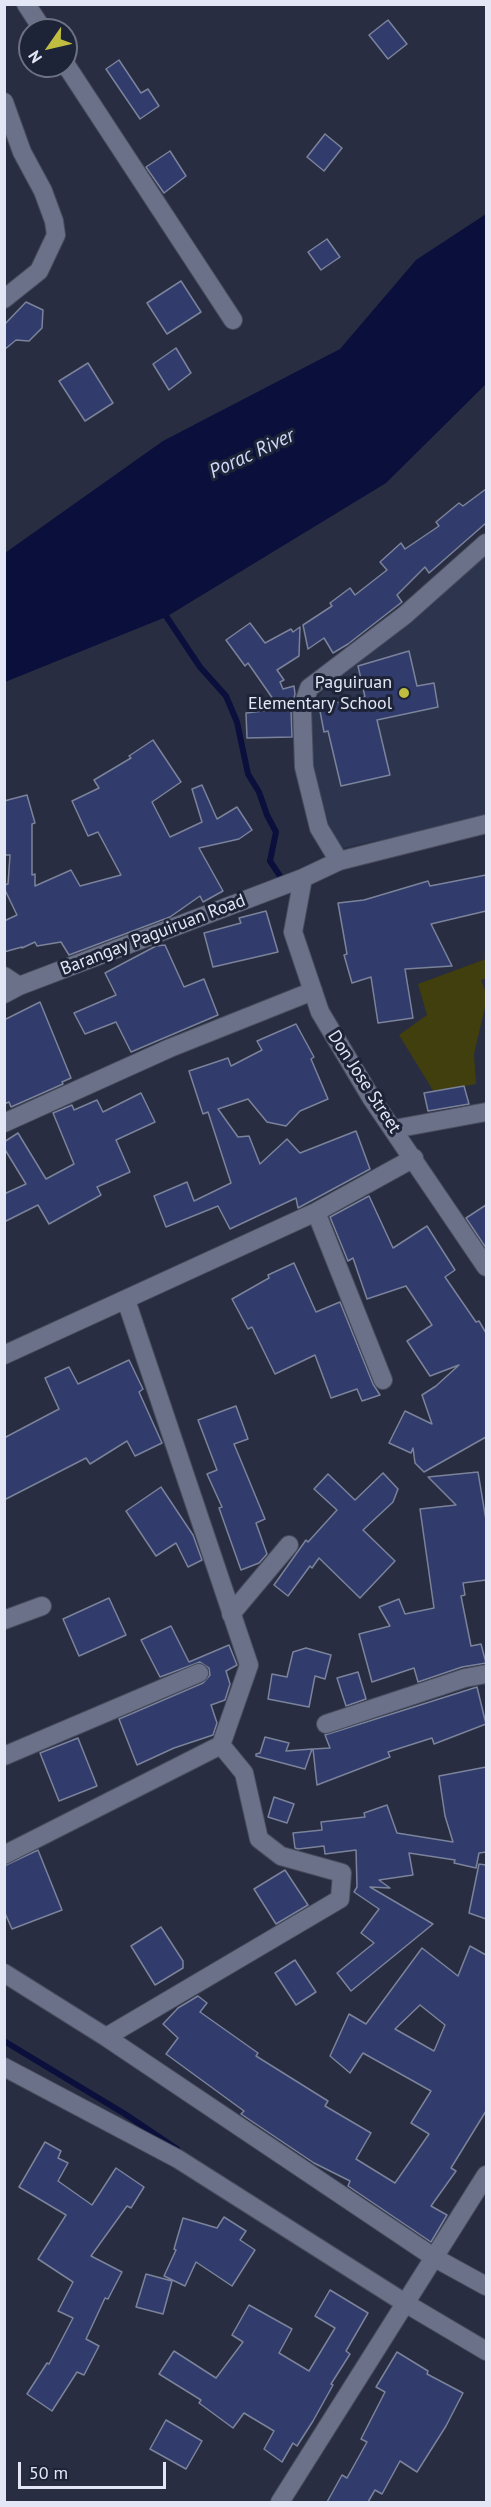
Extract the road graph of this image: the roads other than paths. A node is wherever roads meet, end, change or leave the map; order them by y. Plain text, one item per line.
1 (26, 4) edge
2 (35, 18) edge
3 (74, 78) edge
4 (4, 102) edge
5 (4, 299) edge
6 (232, 320) dead end
7 (486, 543) edge
8 (486, 824) edge
9 (339, 861) junction
10 (303, 878) junction
11 (9, 985) edge
12 (313, 991) junction
13 (486, 1112) edge
14 (4, 1123) edge
15 (394, 1129) junction
16 (414, 1158) junction
17 (316, 1212) junction
18 (486, 1267) edge
19 (126, 1299) junction
20 (4, 1355) edge
21 (383, 1380) dead end
22 (289, 1545) dead end
23 (42, 1606) dead end
24 (231, 1614) junction
25 (4, 1620) edge
26 (199, 1673) dead end
27 (486, 1674) edge
28 (326, 1724) dead end
29 (221, 1744) junction
30 (4, 1756) edge
31 (4, 1855) edge
32 (4, 1973) edge
33 (106, 2037) junction
34 (4, 2067) edge
35 (486, 2175) edge
36 (434, 2261) junction
37 (486, 2286) edge
38 (406, 2302) junction
39 (486, 2351) edge
40 (280, 2502) edge

1 - 2 street
3 - 6 street
4 - 5 street
7 - 9 street
8 - 9 street, Barangay Paguiruan Road
9 - 10 street, Barangay Paguiruan Road
10 - 11 street, Barangay Paguiruan Road
10 - 12 street, Don Jose Street
12 - 14 street
12 - 15 street, Don Jose Street
13 - 15 street
15 - 16 street, Don Jose Street
16 - 17 street
16 - 18 street, Don Jose Street
17 - 19 street
17 - 21 street
19 - 20 street
19 - 24 street
22 - 24 street
23 - 25 street
24 - 29 street
26 - 30 street
27 - 28 street
29 - 31 street
29 - 33 street
32 - 33 street
33 - 36 street
34 - 38 street
35 - 36 street
36 - 37 street
36 - 38 street
38 - 39 street
38 - 40 street

